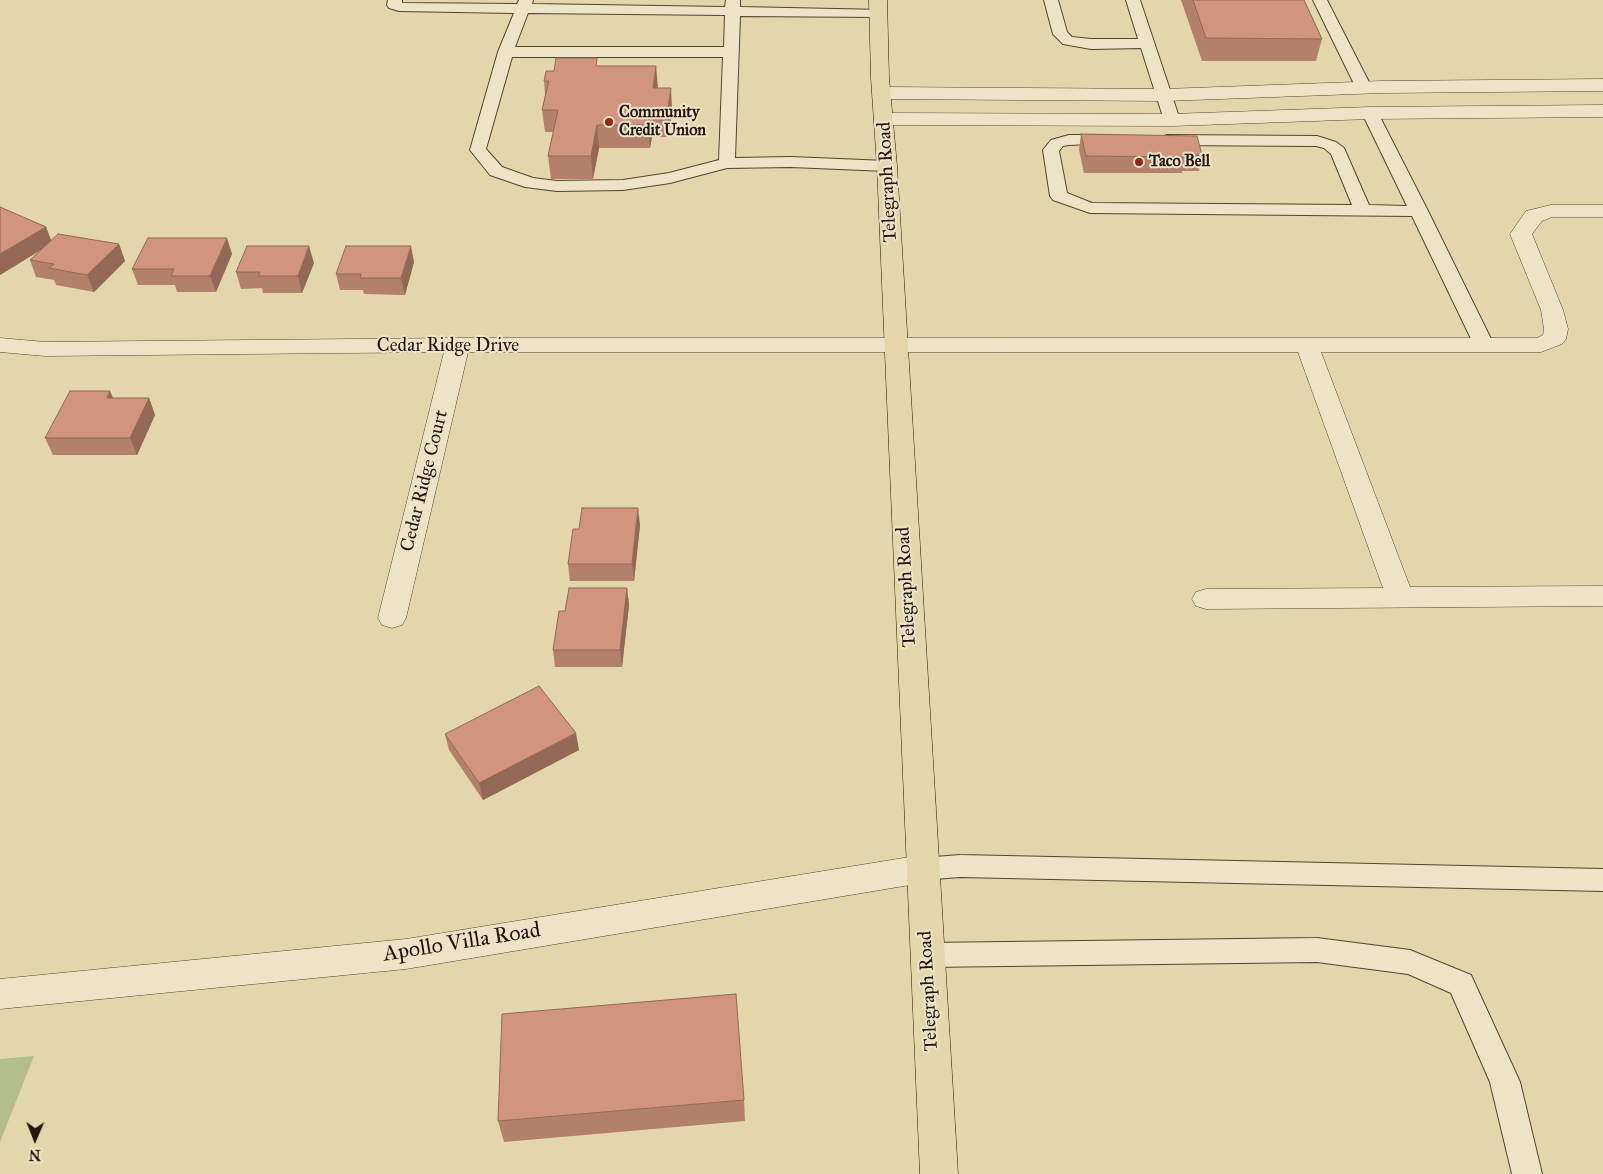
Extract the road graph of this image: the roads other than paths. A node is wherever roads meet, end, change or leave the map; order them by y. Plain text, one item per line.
1 (395, 0) edge
2 (1051, 0) edge
3 (1133, 0) edge
4 (1320, 0) edge
5 (524, 5) edge
6 (733, 6) edge
7 (878, 7) edge
8 (1147, 43) junction
9 (506, 52) junction
10 (731, 52) junction
11 (1603, 85) edge
12 (1364, 88) junction
13 (1165, 95) junction
14 (883, 106) junction
15 (1603, 110) edge
16 (1370, 113) junction
17 (1172, 120) junction
18 (1129, 140) edge
19 (1149, 140) edge
20 (727, 163) junction
21 (888, 166) junction
22 (1362, 211) junction
23 (1419, 211) junction
24 (1603, 211) edge
25 (0, 345) edge
26 (458, 345) junction
27 (895, 345) junction
28 (1307, 345) junction
29 (1484, 345) junction
30 (1603, 596) edge
31 (1400, 598) junction
32 (1206, 599) dead end
33 (392, 618) dead end
34 (922, 869) junction
35 (1603, 880) edge
36 (927, 955) junction
37 (0, 994) edge
38 (939, 1174) edge
39 (1527, 1174) edge

1 - 5 lane
2 - 8 lane
3 - 8 lane
4 - 12 lane
5 - 6 lane
5 - 9 lane
6 - 7 lane
6 - 10 lane
7 - 14 main road, Telegraph Road
8 - 13 lane
9 - 10 lane
9 - 20 lane
10 - 20 lane
11 - 12 street
12 - 13 street
12 - 16 street
13 - 14 street
13 - 17 lane
14 - 17 street
14 - 21 main road, Telegraph Road
15 - 16 street
16 - 17 street
16 - 23 lane
18 - 22 lane
19 - 22 lane
20 - 21 lane
21 - 27 main road, Telegraph Road
22 - 23 lane
23 - 29 lane
24 - 29 street, Cedar Ridge Drive
25 - 26 street, Cedar Ridge Drive
26 - 27 street, Cedar Ridge Drive
26 - 33 street, Cedar Ridge Court
27 - 28 street, Cedar Ridge Drive
27 - 34 main road, Telegraph Road
28 - 29 street, Cedar Ridge Drive
28 - 31 street
30 - 31 street
31 - 32 street
34 - 35 lane
34 - 36 main road, Telegraph Road
34 - 37 street, Apollo Villa Road
36 - 38 main road, Telegraph Road
36 - 39 lane

